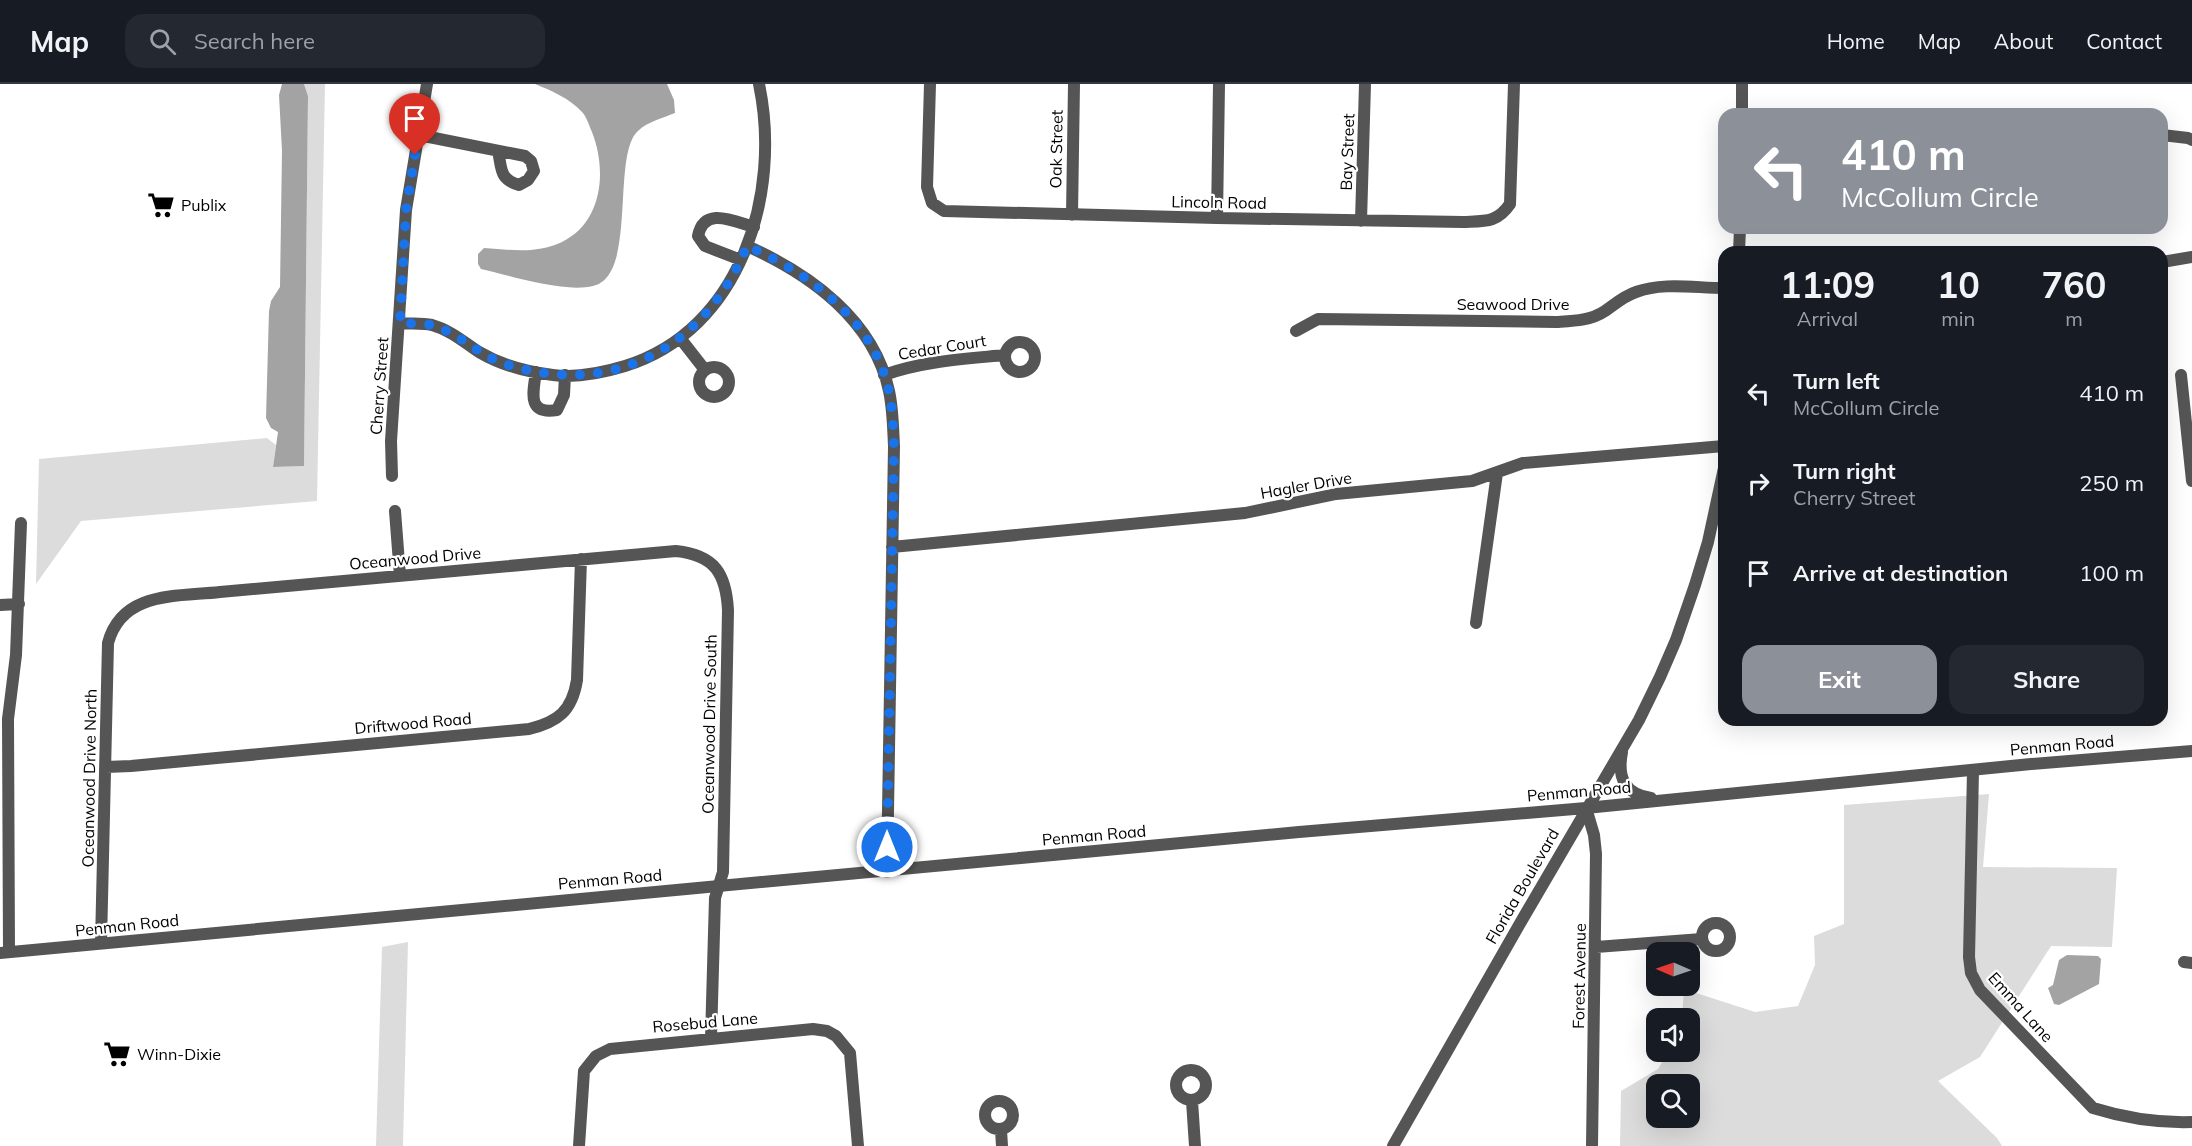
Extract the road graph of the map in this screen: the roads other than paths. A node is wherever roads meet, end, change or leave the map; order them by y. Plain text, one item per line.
1 (427, 84) edge
2 (759, 84) edge
3 (930, 84) edge
4 (1074, 84) edge
5 (1219, 84) edge
6 (1365, 84) edge
7 (1514, 84) edge
8 (1742, 84) edge
9 (1742, 108) edge
10 (418, 135) junction
11 (2168, 136) edge
12 (2192, 140) edge
13 (498, 151) dead end
14 (1072, 215) junction
15 (1217, 218) junction
16 (1361, 221) junction
17 (754, 227) junction
18 (747, 246) junction
19 (2192, 257) edge
20 (741, 260) junction
21 (2168, 260) edge
22 (1718, 288) edge
23 (400, 323) junction
24 (1296, 331) dead end
25 (680, 338) junction
26 (1005, 355) dead end
27 (705, 370) dead end
28 (536, 372) junction
29 (566, 375) junction
30 (884, 375) junction
31 (2181, 375) dead end
32 (1718, 447) edge
33 (1497, 473) junction
34 (392, 476) dead end
35 (2192, 481) edge
36 (1718, 496) edge
37 (395, 511) dead end
38 (21, 523) dead end
39 (892, 547) junction
40 (581, 560) junction
41 (713, 565) joint
42 (400, 576) junction
43 (19, 604) junction
44 (0, 605) edge
45 (120, 617) joint
46 (1476, 623) dead end
47 (1623, 747) junction
48 (2192, 751) edge
49 (106, 767) junction
50 (1972, 771) junction
51 (1667, 800) junction
52 (1586, 808) junction
53 (887, 872) junction
54 (719, 886) junction
55 (1702, 939) dead end
56 (101, 943) junction
57 (1596, 947) junction
58 (5, 953) edge
59 (711, 1038) junction
60 (1192, 1101) dead end
61 (2192, 1122) edge
62 (1001, 1130) dead end
63 (579, 1146) edge
64 (858, 1146) edge
65 (1002, 1146) edge
66 (1195, 1146) edge
67 (1394, 1146) edge
68 (1592, 1146) edge

1 - 10 street, Cherry Street
2 - 17 street
3 - 14 street, Lincoln Road
4 - 14 street, Oak Street
5 - 15 street
6 - 16 street, Bay Street
7 - 16 street, Lincoln Road
8 - 9 street
10 - 13 street
10 - 23 street, Cherry Street
11 - 12 street
14 - 15 street, Lincoln Road
15 - 16 street, Lincoln Road
17 - 18 street
17 - 20 street
18 - 20 street
18 - 30 street
19 - 21 street
20 - 25 street
22 - 24 street, Seawood Drive
23 - 28 street
23 - 34 street, Cherry Street
25 - 27 street
25 - 29 street
26 - 30 street, Cedar Court
28 - 29 street
28 - 29 street
30 - 39 street
31 - 35 street
32 - 33 street, Hagler Drive
33 - 39 street, Hagler Drive
33 - 46 street
36 - 47 street, Florida Boulevard
37 - 42 street
38 - 43 street
39 - 53 street
40 - 41 street, Oceanwood Drive
40 - 42 street, Oceanwood Drive
40 - 49 street, Driftwood Road
41 - 54 street, Oceanwood Drive South
42 - 45 street, Oceanwood Drive
43 - 44 street
43 - 58 street
45 - 49 street, Oceanwood Drive North
47 - 51 street
47 - 52 street, Florida Boulevard
48 - 50 street, Penman Road
49 - 56 street, Oceanwood Drive North
50 - 51 street, Penman Road
50 - 61 street, Emma Lane
51 - 52 street, Penman Road
52 - 53 street, Penman Road
52 - 57 street, Forest Avenue
52 - 67 street, Florida Boulevard
53 - 54 street, Penman Road
54 - 56 street, Penman Road
54 - 59 street, Oceanwood Drive South
55 - 57 street
56 - 58 street, Penman Road
57 - 68 street, Forest Avenue
59 - 63 street, Rosebud Lane
59 - 64 street, Rosebud Lane
60 - 66 street
62 - 65 street

